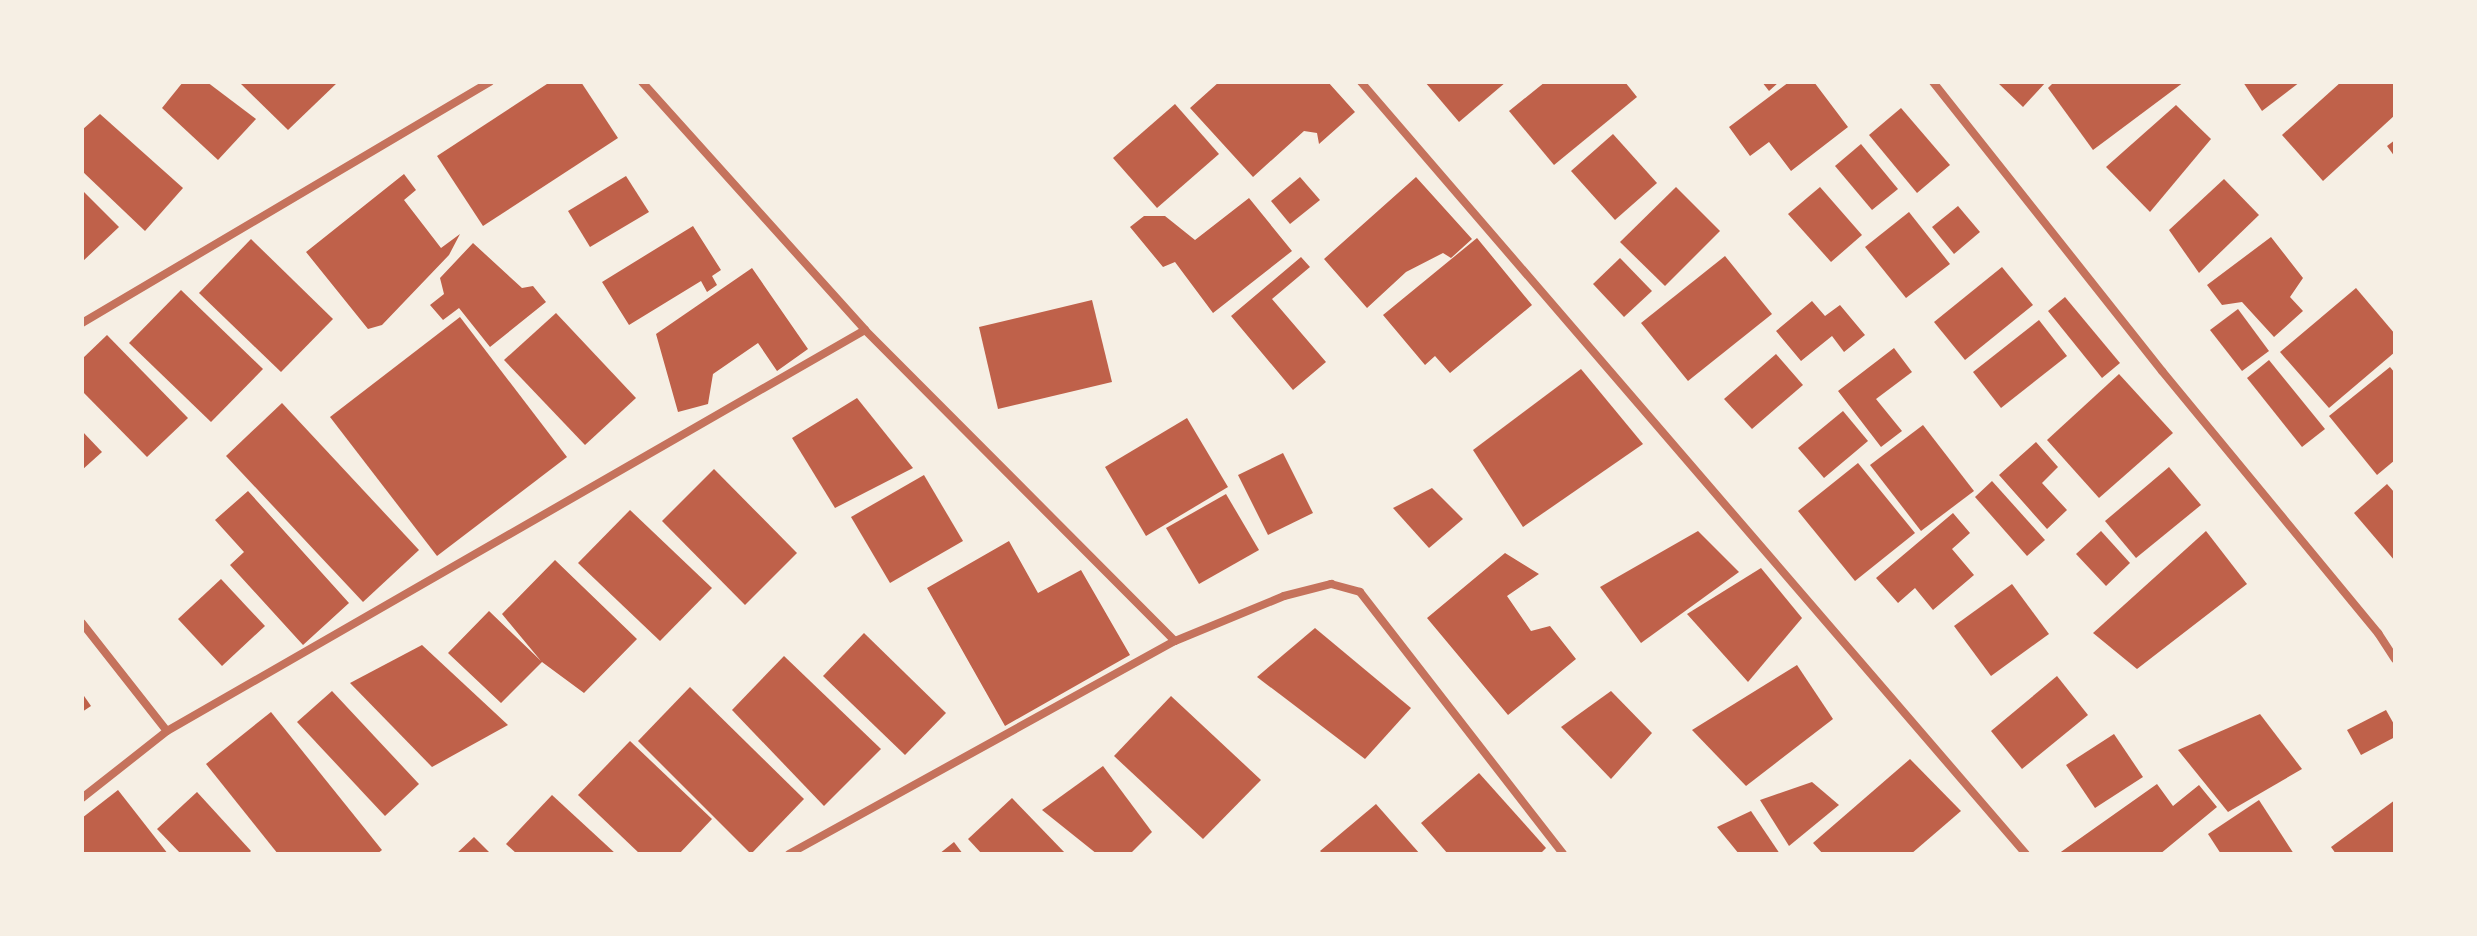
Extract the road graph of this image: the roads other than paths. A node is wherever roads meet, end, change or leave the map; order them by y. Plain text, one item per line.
1 (490, 82) edge
2 (642, 82) edge
3 (1361, 82) edge
4 (1933, 82) edge
5 (82, 323) edge
6 (865, 330) junction
7 (82, 623) edge
8 (1175, 641) junction
9 (2395, 659) edge
10 (167, 731) junction
11 (82, 798) edge
12 (789, 854) edge
13 (1563, 854) edge
14 (2026, 854) edge

1 - 5 street
2 - 6 street
3 - 14 street
4 - 9 street
6 - 8 street
6 - 10 street
7 - 10 street
8 - 12 street
8 - 13 street
10 - 11 street

